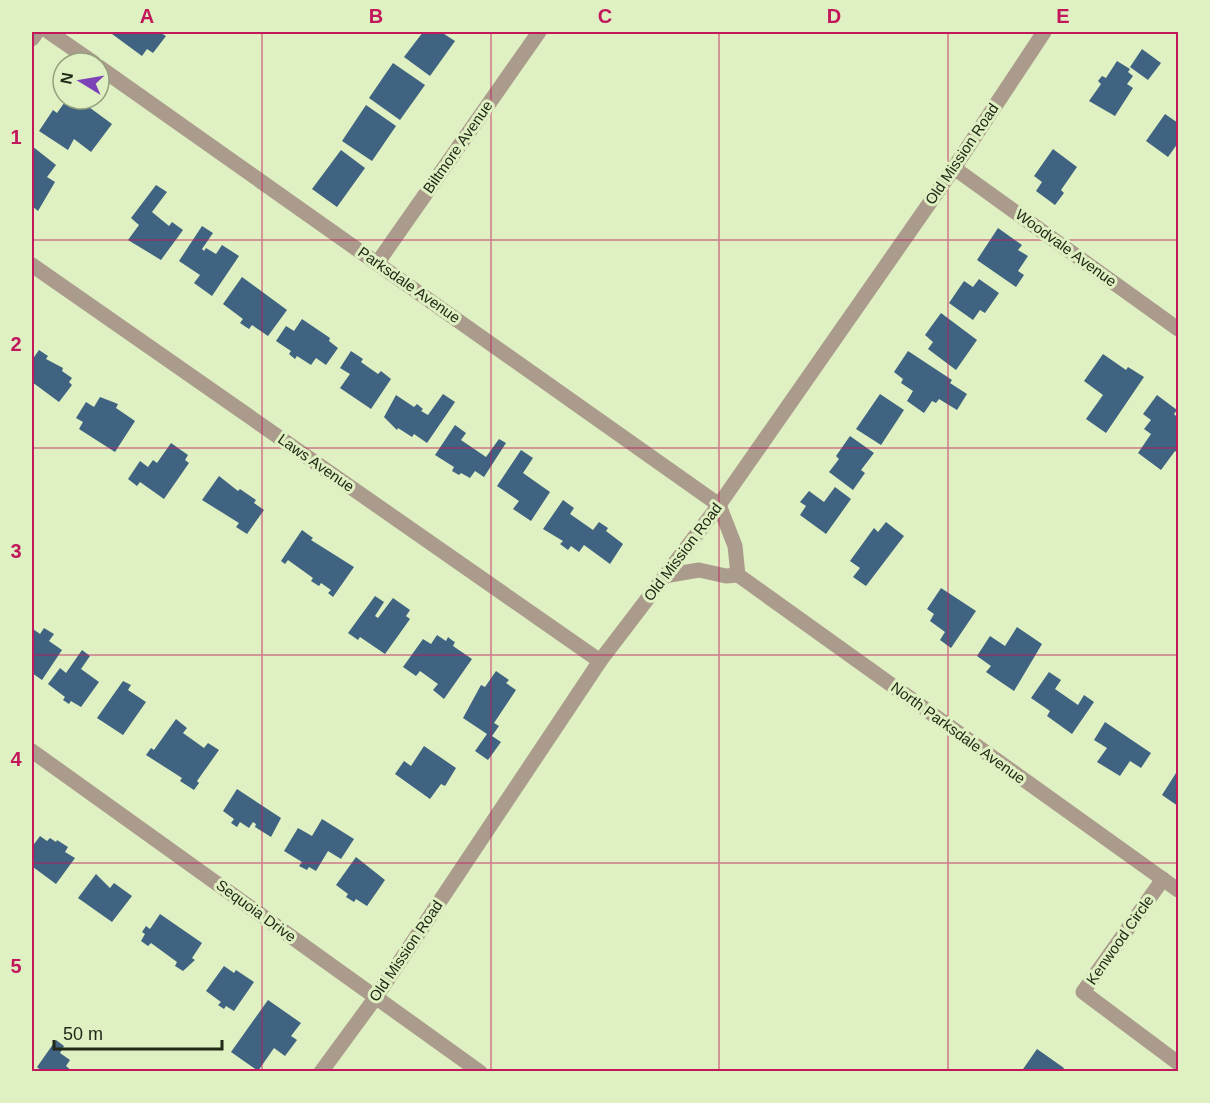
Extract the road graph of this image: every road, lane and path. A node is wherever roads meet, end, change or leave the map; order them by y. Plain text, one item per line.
1 (37, 32) edge
2 (49, 32) edge
3 (539, 32) edge
4 (1039, 33) edge
5 (32, 39) edge
6 (77, 51) edge
7 (111, 75) edge
8 (954, 168) junction
9 (378, 262) junction
10 (32, 265) edge
11 (1179, 329) edge
12 (719, 505) junction
13 (738, 575) junction
14 (664, 576) junction
15 (600, 661) junction
16 (32, 751) edge
17 (1163, 879) junction
18 (1179, 890) edge
19 (376, 997) junction
20 (1179, 1063) edge
21 (321, 1071) edge
22 (480, 1071) edge

1 - 5 street
2 - 6 street
3 - 9 street, Biltmore Avenue
4 - 8 street, Old Mission Road
7 - 9 street, Parksdale Avenue
8 - 11 street, Woodvale Avenue
8 - 12 street, Old Mission Road
9 - 12 street, Parksdale Avenue
10 - 15 street, Laws Avenue
12 - 13 street
12 - 14 street, Old Mission Road
13 - 14 street, North Parksdale Avenue
13 - 17 street, North Parksdale Avenue
14 - 15 street, Old Mission Road
15 - 19 street, Old Mission Road
16 - 19 street, Sequoia Drive
17 - 18 street, North Parksdale Avenue
17 - 20 street, Kenwood Circle
19 - 21 street, Old Mission Road
19 - 22 street, Sequoia Drive

